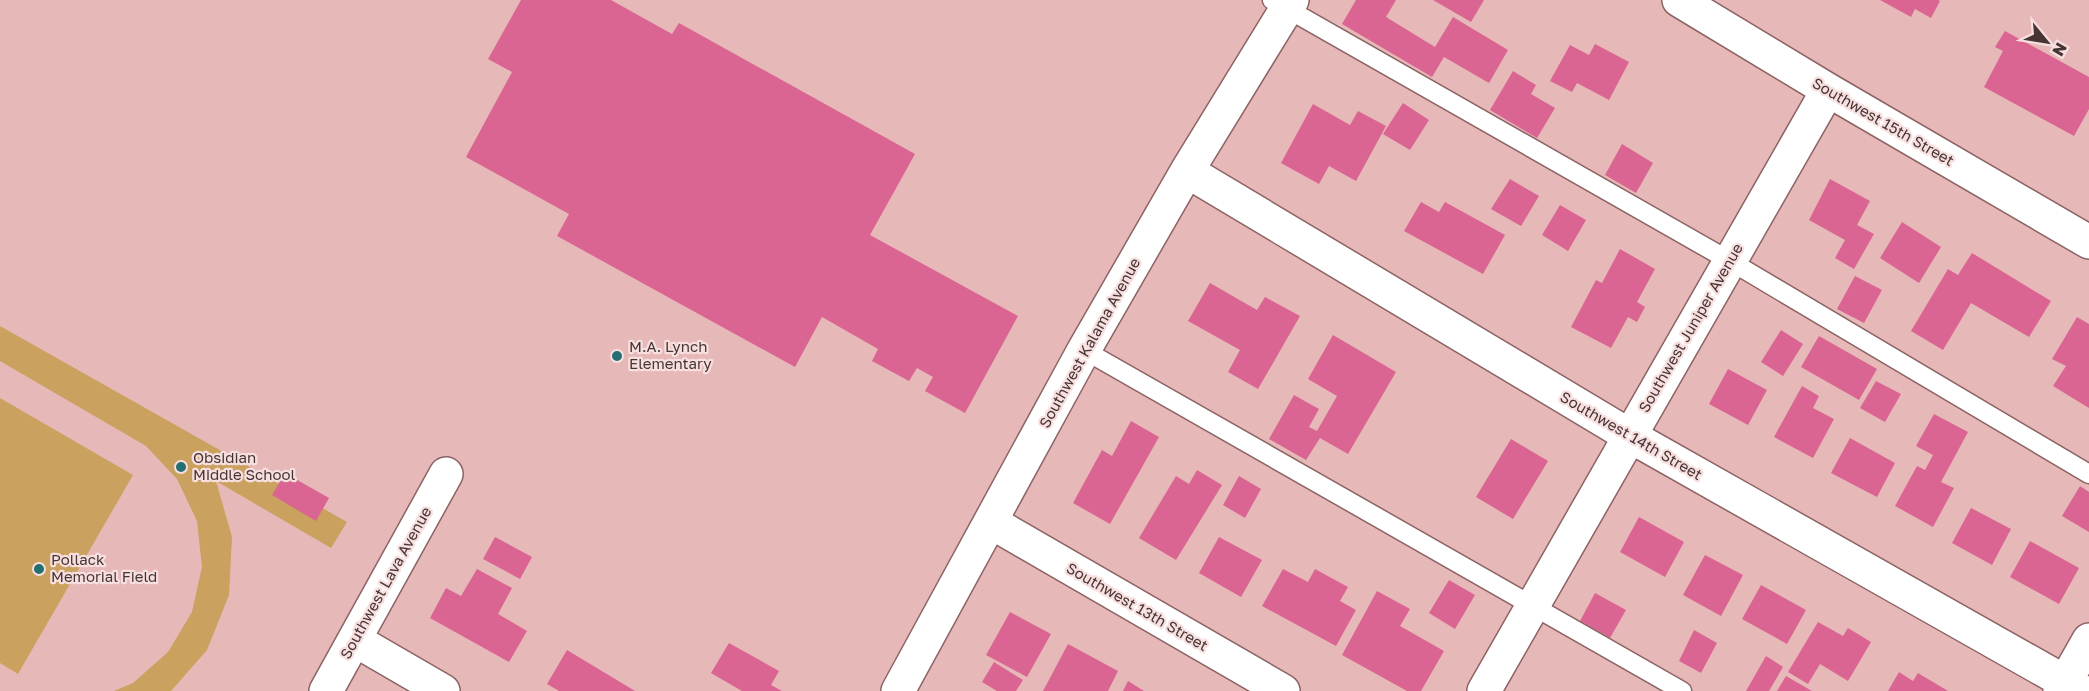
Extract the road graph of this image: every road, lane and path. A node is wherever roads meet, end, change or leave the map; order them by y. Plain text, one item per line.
1 (1679, 0) edge
2 (1283, 3) edge
3 (1828, 90) junction
4 (1187, 171) junction
5 (2088, 240) edge
6 (1730, 261) junction
7 (1084, 350) junction
8 (1630, 436) junction
9 (446, 474) dead end
10 (2089, 474) edge
11 (991, 522) junction
12 (1533, 606) junction
13 (355, 640) junction
14 (2089, 640) edge
15 (2069, 688) edge
16 (326, 691) edge
17 (443, 691) edge
18 (898, 691) edge
19 (1284, 691) edge
20 (1484, 691) edge
21 (1682, 691) edge

1 - 3 street, Southwest 15th Street
2 - 4 street, Southwest Kalama Avenue
2 - 6 lane
3 - 5 street, Southwest 15th Street
3 - 6 street, Southwest Juniper Avenue
4 - 7 street, Southwest Kalama Avenue
4 - 8 street, Southwest 14th Street
6 - 8 street, Southwest Juniper Avenue
6 - 10 lane
7 - 11 street, Southwest Kalama Avenue
7 - 12 lane
8 - 12 street, Southwest Juniper Avenue
8 - 15 street, Southwest 14th Street
9 - 13 street, Southwest Lava Avenue
11 - 18 street, Southwest Kalama Avenue
11 - 19 street, Southwest 13th Street
12 - 20 street, Southwest Juniper Avenue
12 - 21 lane
13 - 16 street, Southwest Lava Avenue
13 - 17 street
14 - 15 street

